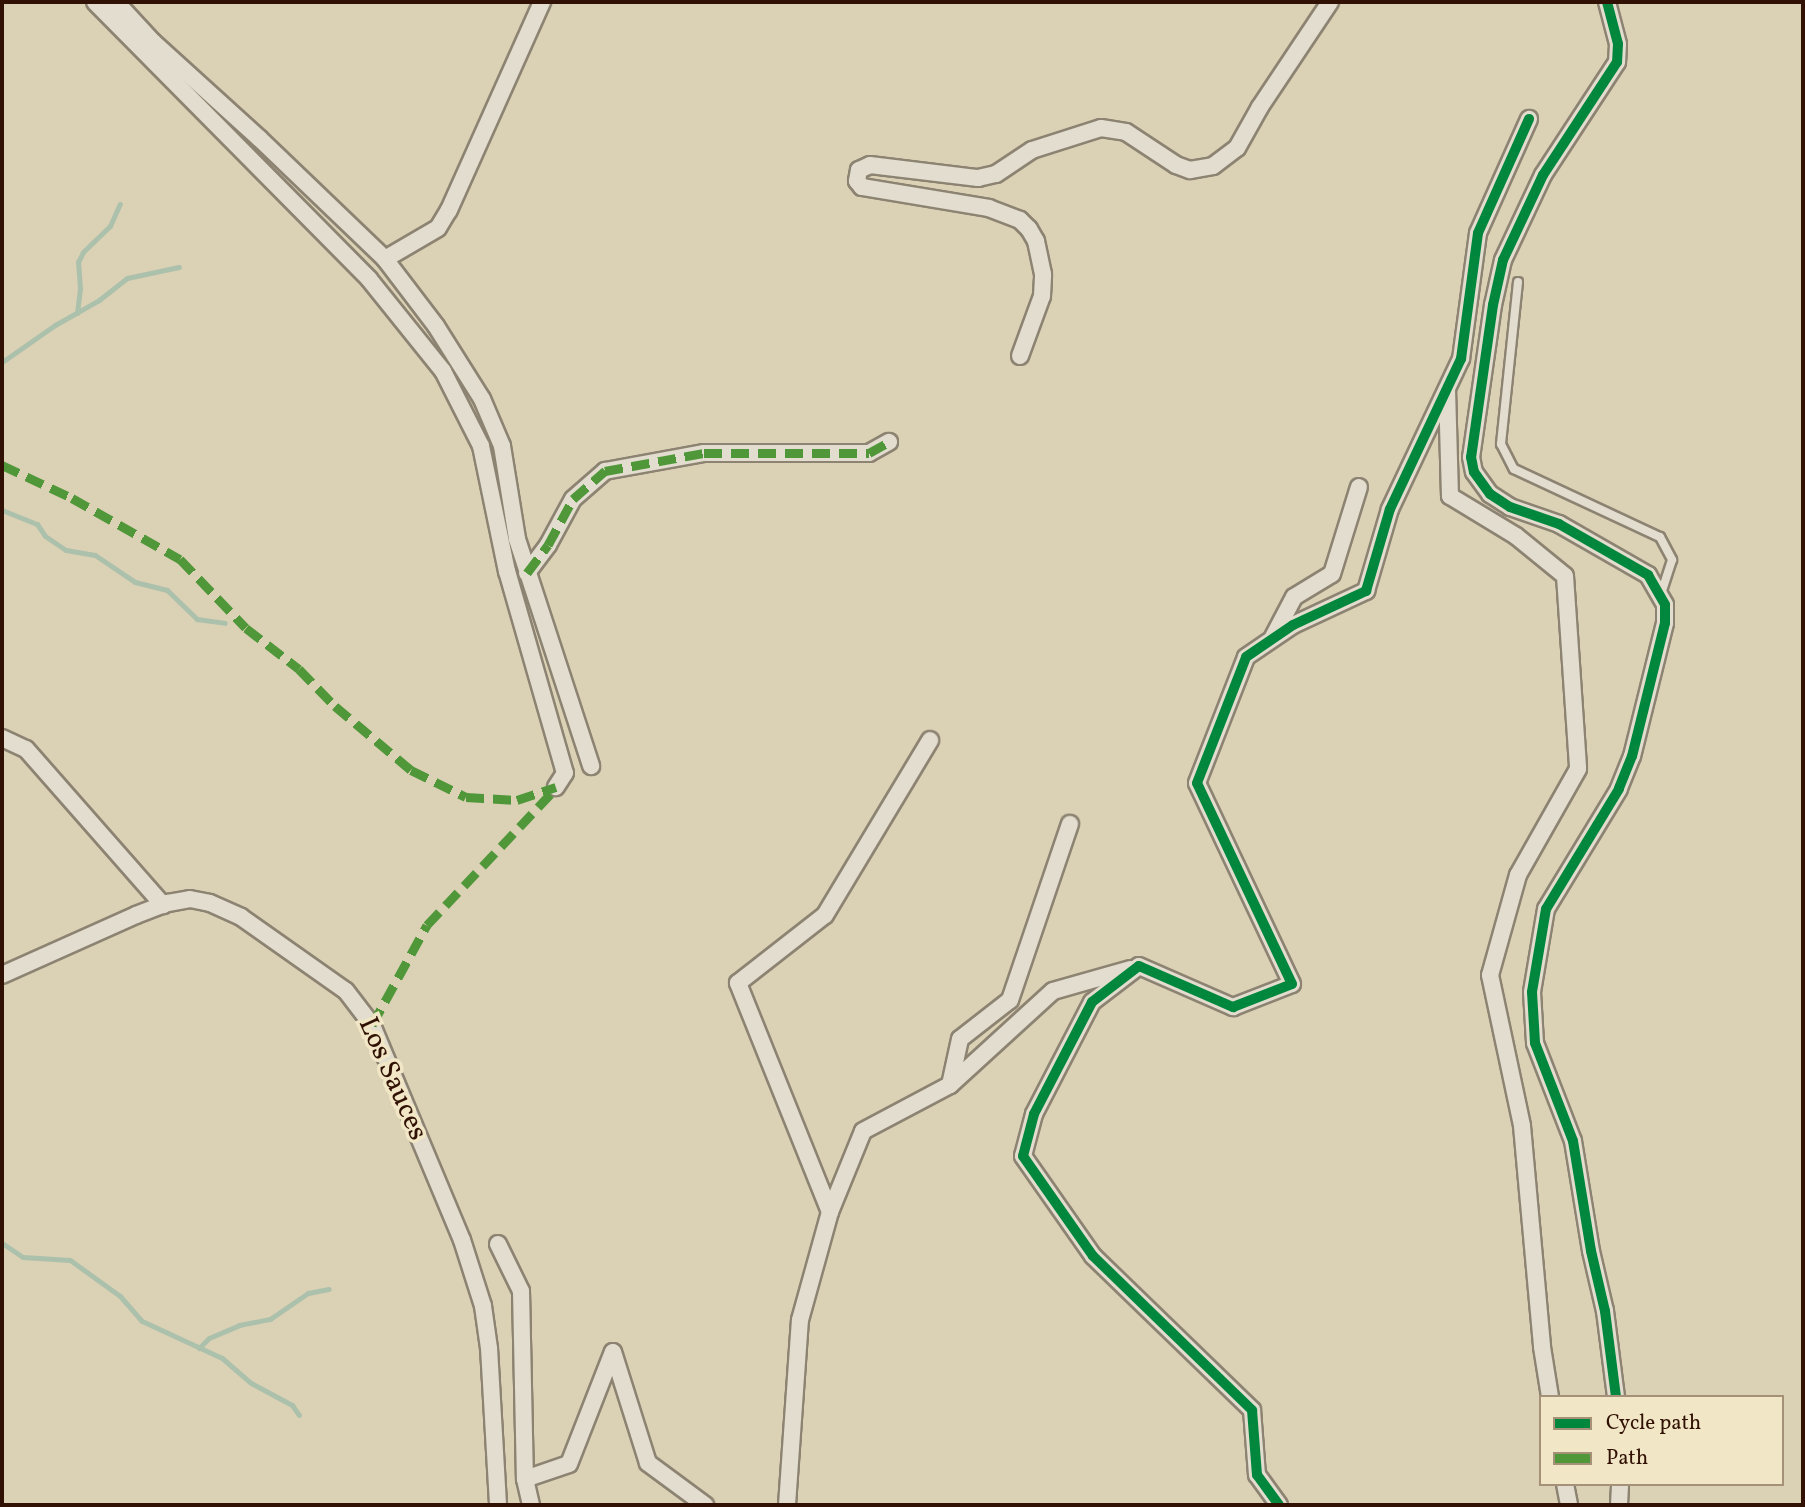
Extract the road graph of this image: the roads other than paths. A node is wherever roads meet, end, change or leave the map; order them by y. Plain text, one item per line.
1 (94, 2) edge
2 (116, 2) edge
3 (542, 2) edge
4 (1330, 2) edge
5 (1607, 2) edge
6 (1530, 119) dead end
7 (385, 259) junction
8 (1518, 282) dead end
9 (1020, 355) dead end
10 (1447, 386) junction
11 (889, 442) dead end
12 (1359, 486) dead end
13 (527, 573) junction
14 (1661, 593) junction
15 (1272, 639) junction
16 (2, 738) edge
17 (930, 740) dead end
18 (591, 766) dead end
19 (556, 788) dead end
20 (1070, 824) dead end
21 (163, 905) junction
22 (1139, 966) junction
23 (2, 975) edge
24 (950, 1085) junction
25 (830, 1212) junction
26 (498, 1244) dead end
27 (1550, 1395) edge
28 (1616, 1395) edge
29 (525, 1479) junction
30 (1565, 1486) edge
31 (1620, 1486) edge
32 (498, 1505) edge
33 (531, 1505) edge
34 (705, 1505) edge
35 (787, 1505) edge
36 (1279, 1505) edge
37 (1569, 1505) edge
38 (1619, 1505) edge

1 - 19 street
2 - 7 street
3 - 7 street
4 - 9 street
5 - 14 street
6 - 10 street
7 - 13 street
8 - 14 lane
10 - 15 street
10 - 27 street
11 - 13 street
12 - 15 street
13 - 18 street
14 - 28 street
15 - 22 street
16 - 21 street
17 - 25 street
20 - 24 street
21 - 23 street, Los Sauces
21 - 32 street, Los Sauces
22 - 24 street
22 - 36 street
24 - 25 street
25 - 35 street
26 - 29 street
29 - 33 street
29 - 34 street
30 - 37 street
31 - 38 street

